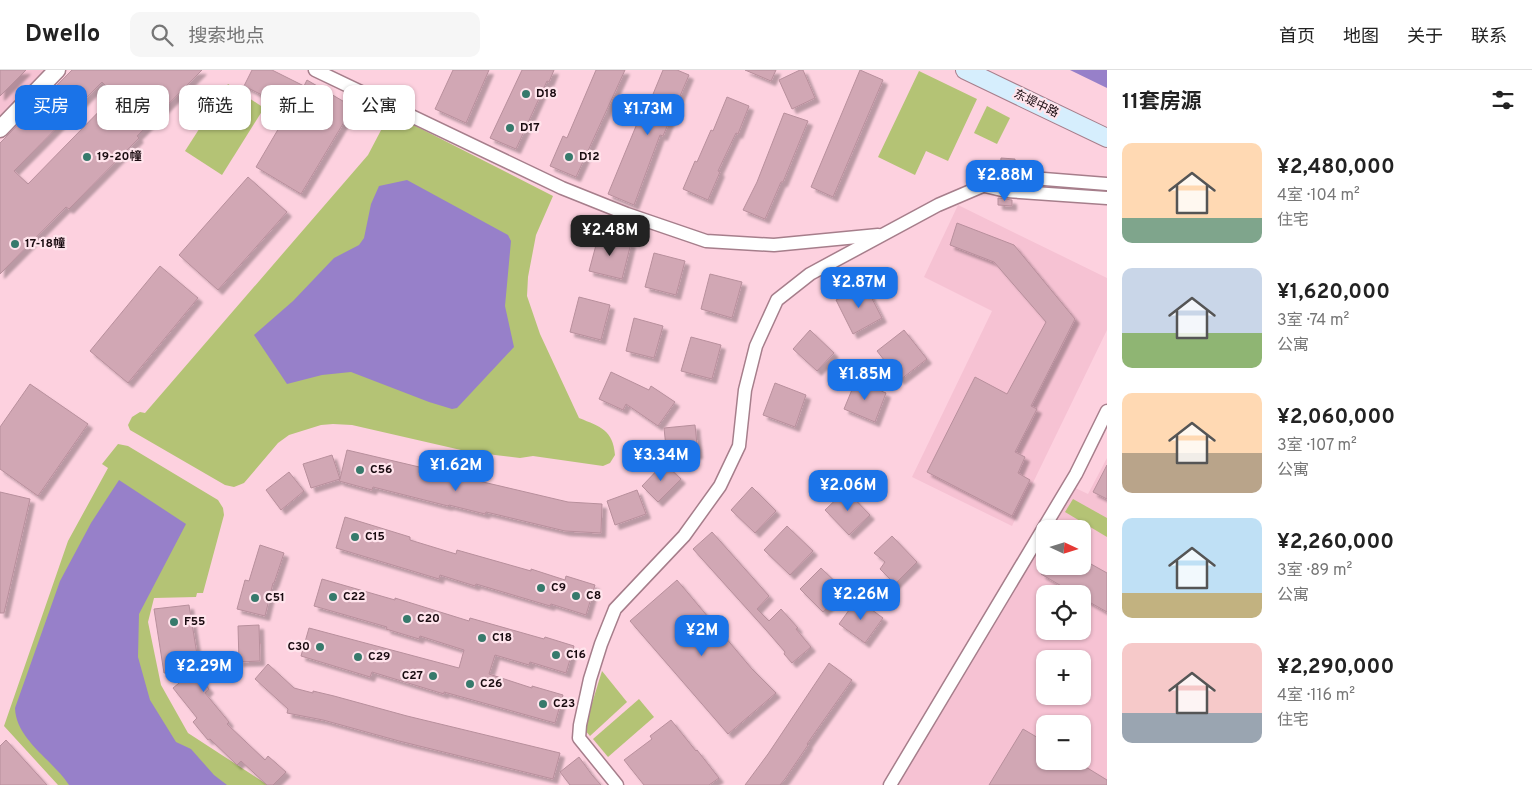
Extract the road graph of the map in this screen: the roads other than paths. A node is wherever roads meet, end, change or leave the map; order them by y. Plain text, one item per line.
1 (41, 70) edge
2 (57, 70) edge
3 (315, 70) edge
4 (965, 70) edge
5 (991, 70) edge
6 (0, 113) edge
7 (1107, 126) edge
8 (0, 129) edge
9 (1107, 138) edge
10 (1107, 184) edge
11 (985, 186) junction
12 (1107, 198) edge
13 (886, 234) junction
14 (1107, 411) edge
15 (617, 785) edge
16 (890, 785) edge

1 - 6 street
2 - 8 street
3 - 13 street
4 - 9 main road, 东堤中路
5 - 7 main road, 东堤中路
10 - 11 street
11 - 12 street
11 - 13 street
13 - 15 street
14 - 16 street

